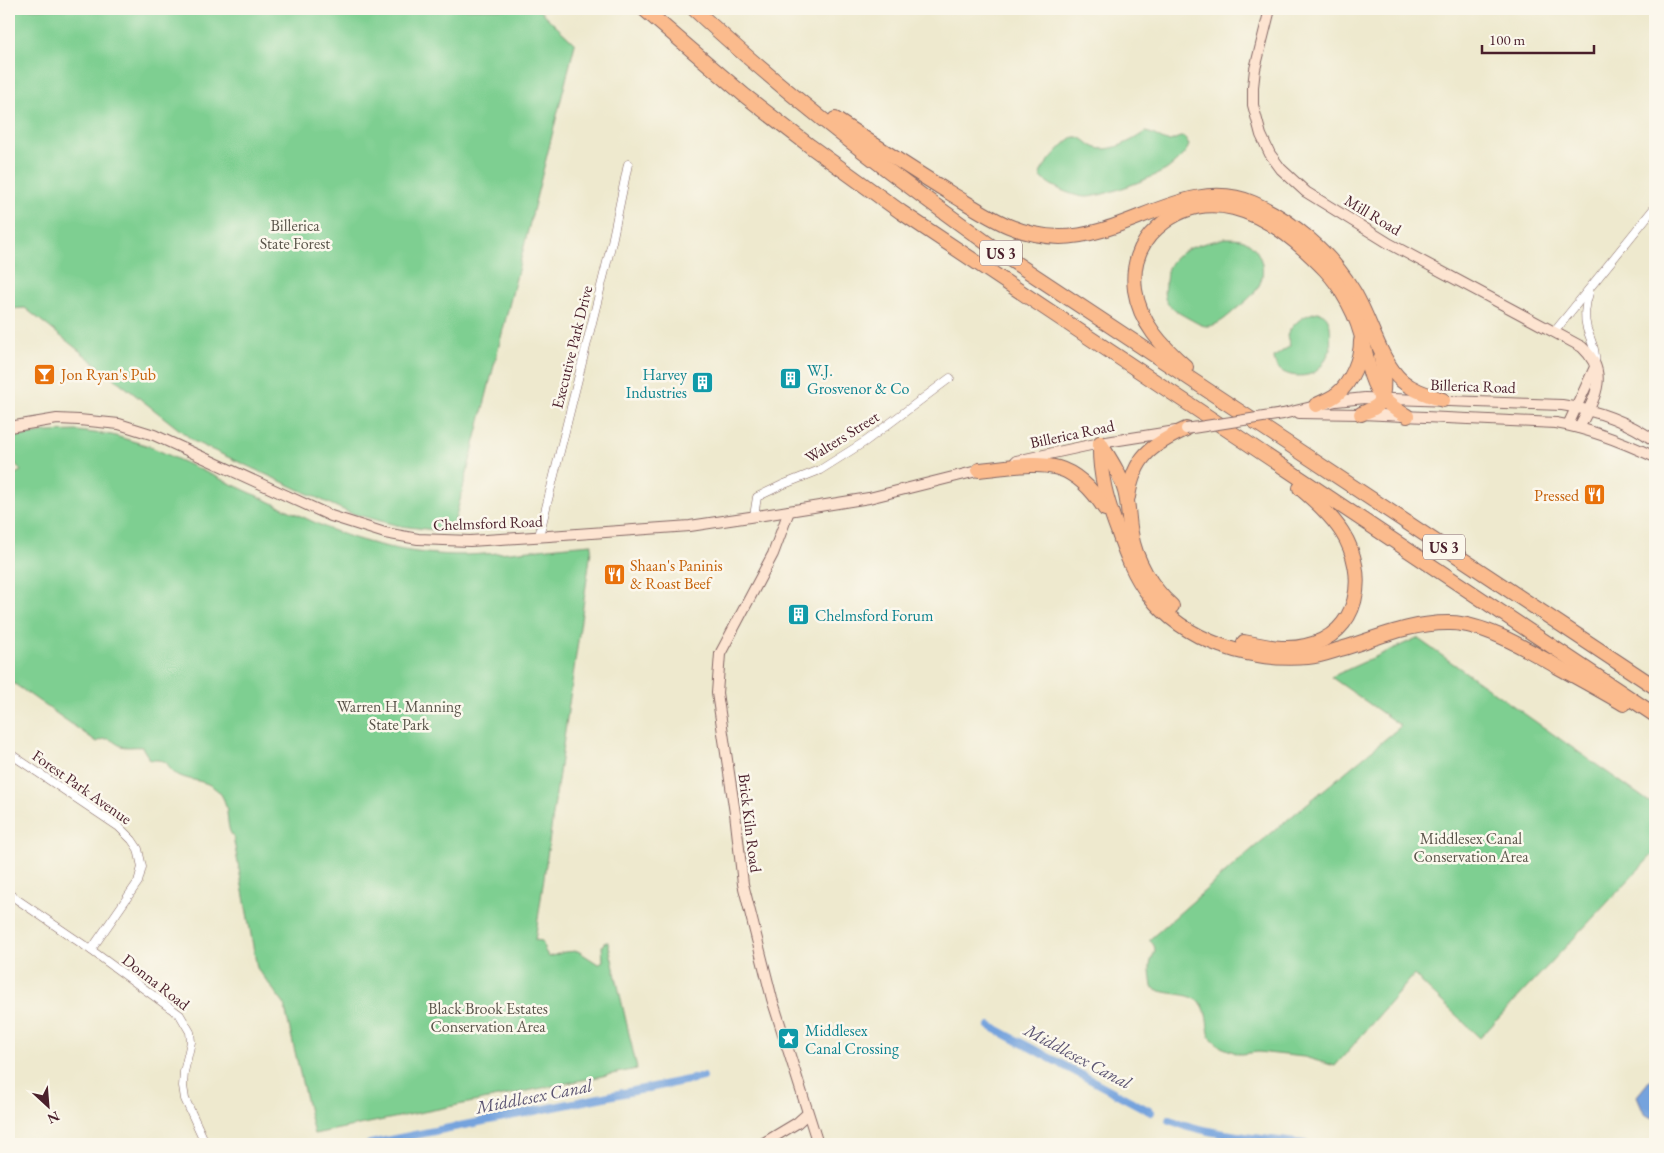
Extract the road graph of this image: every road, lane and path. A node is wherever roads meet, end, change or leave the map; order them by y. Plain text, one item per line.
1 (644, 9) edge
2 (694, 9) edge
3 (1270, 9) edge
4 (780, 84) junction
5 (628, 164) dead end
6 (1655, 207) edge
7 (1591, 288) junction
8 (1555, 331) junction
9 (1361, 333) junction
10 (1377, 342) junction
11 (1595, 367) junction
12 (950, 378) dead end
13 (1382, 398) junction
14 (1444, 400) junction
15 (1316, 405) junction
16 (1232, 406) junction
17 (1577, 407) junction
18 (1589, 410) junction
19 (1283, 414) junction
20 (1361, 414) junction
21 (1406, 416) junction
22 (1568, 425) junction
23 (9, 428) edge
24 (1579, 428) junction
25 (1186, 429) junction
26 (1655, 441) edge
27 (1100, 443) junction
28 (1262, 454) junction
29 (1655, 458) edge
30 (979, 470) junction
31 (869, 498) joint
32 (1127, 505) junction
33 (789, 511) junction
34 (754, 516) junction
35 (1115, 524) junction
36 (539, 536) junction
37 (1655, 687) edge
38 (1655, 714) edge
39 (1655, 721) edge
40 (9, 753) edge
41 (9, 894) edge
42 (91, 950) junction
43 (808, 1114) junction
44 (203, 1138) dead end
45 (762, 1144) edge
46 (818, 1144) edge

1 - 28 highway, US 3
2 - 4 highway, US 3
3 - 8 main road, Mill Road
4 - 10 highway
4 - 16 highway, US 3
5 - 36 street, Executive Park Drive
6 - 7 street
7 - 8 street
7 - 11 street
8 - 11 main road, Mill Road
9 - 13 highway
9 - 15 highway
9 - 16 highway
10 - 13 highway
10 - 14 highway
11 - 17 main road
11 - 18 main road
12 - 34 street, Walters Street
13 - 14 main road, Billerica Road
13 - 15 main road, Billerica Road
13 - 20 highway
13 - 21 highway
14 - 17 main road, Billerica Road
15 - 19 main road, Billerica Road
16 - 37 highway, US 3
17 - 18 main road, Billerica Road
17 - 22 main road
18 - 24 main road
18 - 26 main road, Billerica Road
19 - 20 main road, Billerica Road
19 - 25 main road, Billerica Road, bridge
20 - 21 main road, Billerica Road
21 - 22 main road, Billerica Road
22 - 24 main road, Billerica Road
23 - 36 main road, Chelmsford Road
24 - 29 main road, Billerica Road
25 - 27 main road, Billerica Road
25 - 32 highway
27 - 30 main road, Billerica Road
27 - 32 highway
27 - 35 highway
28 - 32 highway
28 - 38 highway, US 3
30 - 31 main road, Billerica Road
30 - 35 highway
31 - 33 main road, Chelmsford Road
33 - 34 main road, Chelmsford Road
33 - 43 main road, Brick Kiln Road
34 - 36 main road, Chelmsford Road
35 - 39 highway
40 - 42 street, Forest Park Avenue
41 - 42 street, Donna Road
42 - 44 street, Donna Road
43 - 45 main road
43 - 46 main road, Brick Kiln Road

